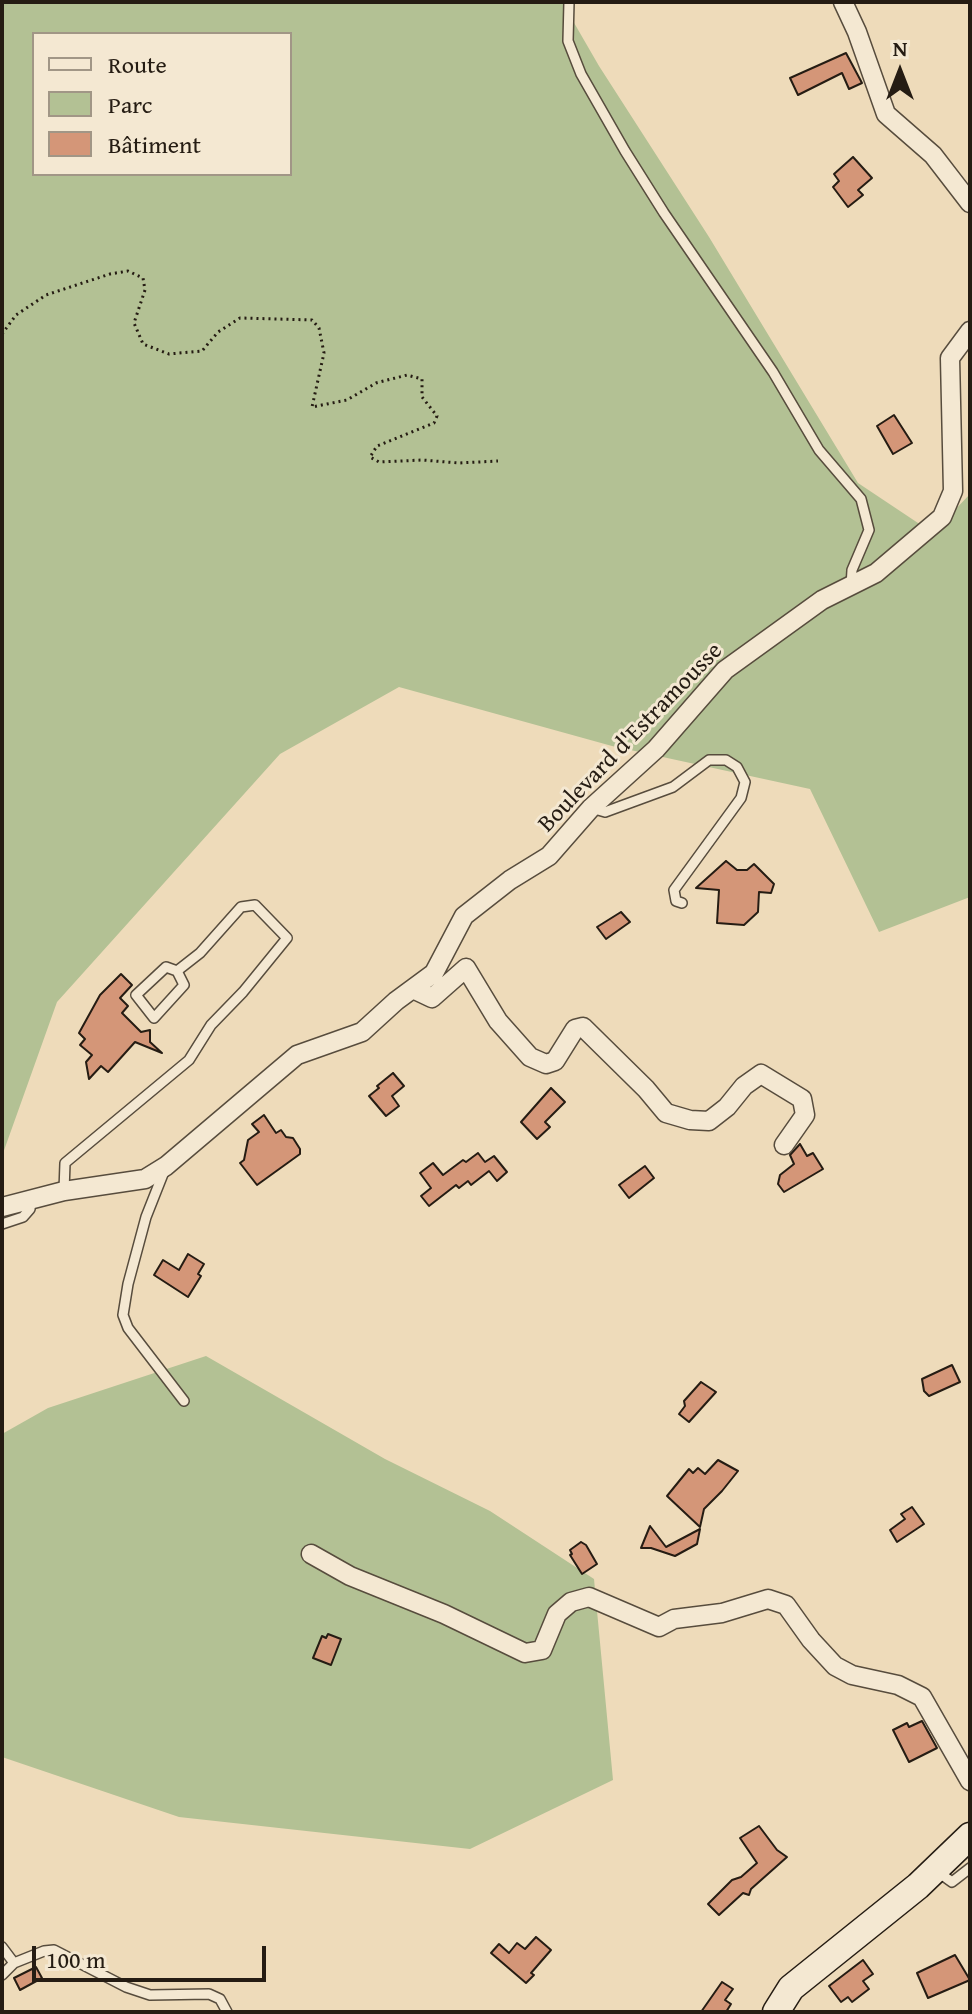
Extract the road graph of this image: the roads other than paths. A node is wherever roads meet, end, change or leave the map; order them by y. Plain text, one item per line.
1 (569, 2) edge
2 (843, 2) edge
3 (970, 203) edge
4 (970, 331) edge
5 (851, 587) junction
6 (591, 808) junction
7 (682, 903) dead end
8 (177, 971) junction
9 (413, 989) junction
10 (784, 1145) dead end
11 (166, 1166) junction
12 (64, 1191) junction
13 (31, 1199) junction
14 (2, 1207) edge
15 (2, 1224) edge
16 (184, 1401) dead end
17 (311, 1554) dead end
18 (970, 1781) edge
19 (970, 1836) edge
20 (970, 1868) edge
21 (935, 1870) junction
22 (2, 1947) edge
23 (14, 1963) junction
24 (2, 1975) edge
25 (227, 2012) edge
26 (776, 2012) edge

1 - 5 lane
2 - 3 street
4 - 5 street, Boulevard d'Estramousse
5 - 6 street, Boulevard d'Estramousse
6 - 7 lane
6 - 9 street, Boulevard d'Estramousse
8 - 8 lane
8 - 12 lane
9 - 10 street
9 - 11 street, Boulevard d'Estramousse
11 - 12 street, Boulevard d'Estramousse
11 - 16 lane
12 - 13 street, Boulevard d'Estramousse
13 - 14 street, Boulevard d'Estramousse
13 - 15 lane
17 - 18 street
19 - 21 main road
20 - 21 lane
21 - 26 main road
22 - 23 lane
23 - 24 lane
23 - 25 lane

